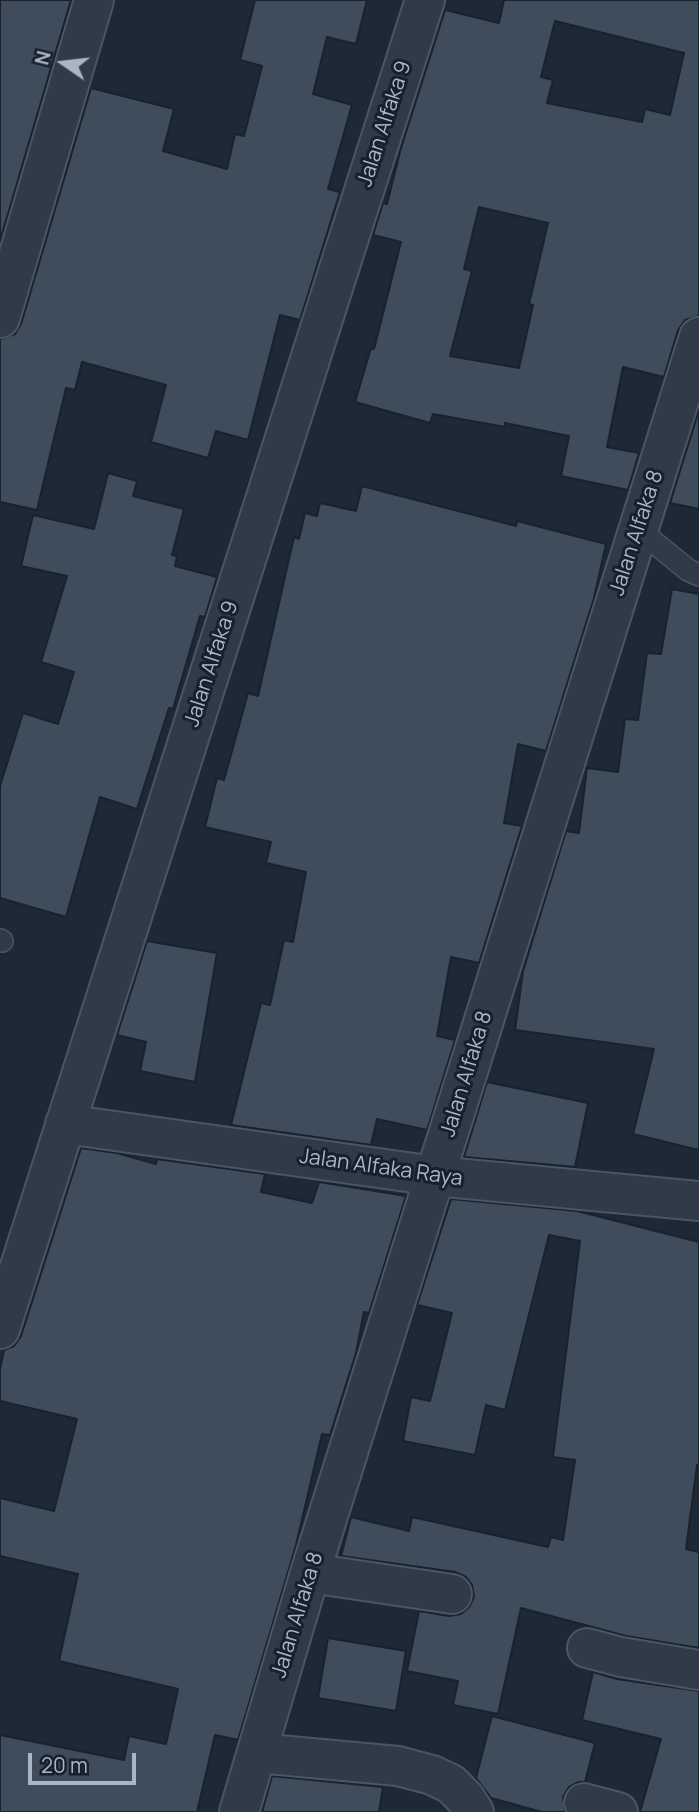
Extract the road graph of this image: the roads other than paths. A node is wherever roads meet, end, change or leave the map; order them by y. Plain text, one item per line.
1 (94, 0) edge
2 (425, 0) edge
3 (0, 318) edge
4 (699, 337) edge
5 (637, 535) junction
6 (699, 575) edge
7 (65, 1124) junction
8 (435, 1177) junction
9 (699, 1201) edge
10 (0, 1329) edge
11 (310, 1573) junction
12 (452, 1594) dead end
13 (587, 1648) dead end
14 (699, 1670) edge
15 (257, 1753) junction
16 (239, 1812) edge
17 (474, 1812) edge

1 - 3 street
2 - 7 street, Jalan Alfaka 9
4 - 5 street, Jalan Alfaka 8
5 - 6 lane
5 - 8 street, Jalan Alfaka 8
7 - 8 street, Jalan Alfaka Raya
7 - 10 street, Jalan Alfaka 9
8 - 9 street, Jalan Alfaka Raya
8 - 11 street, Jalan Alfaka 8
11 - 12 street
11 - 15 street, Jalan Alfaka 8
13 - 14 street
15 - 16 street, Jalan Alfaka 8
15 - 17 street

